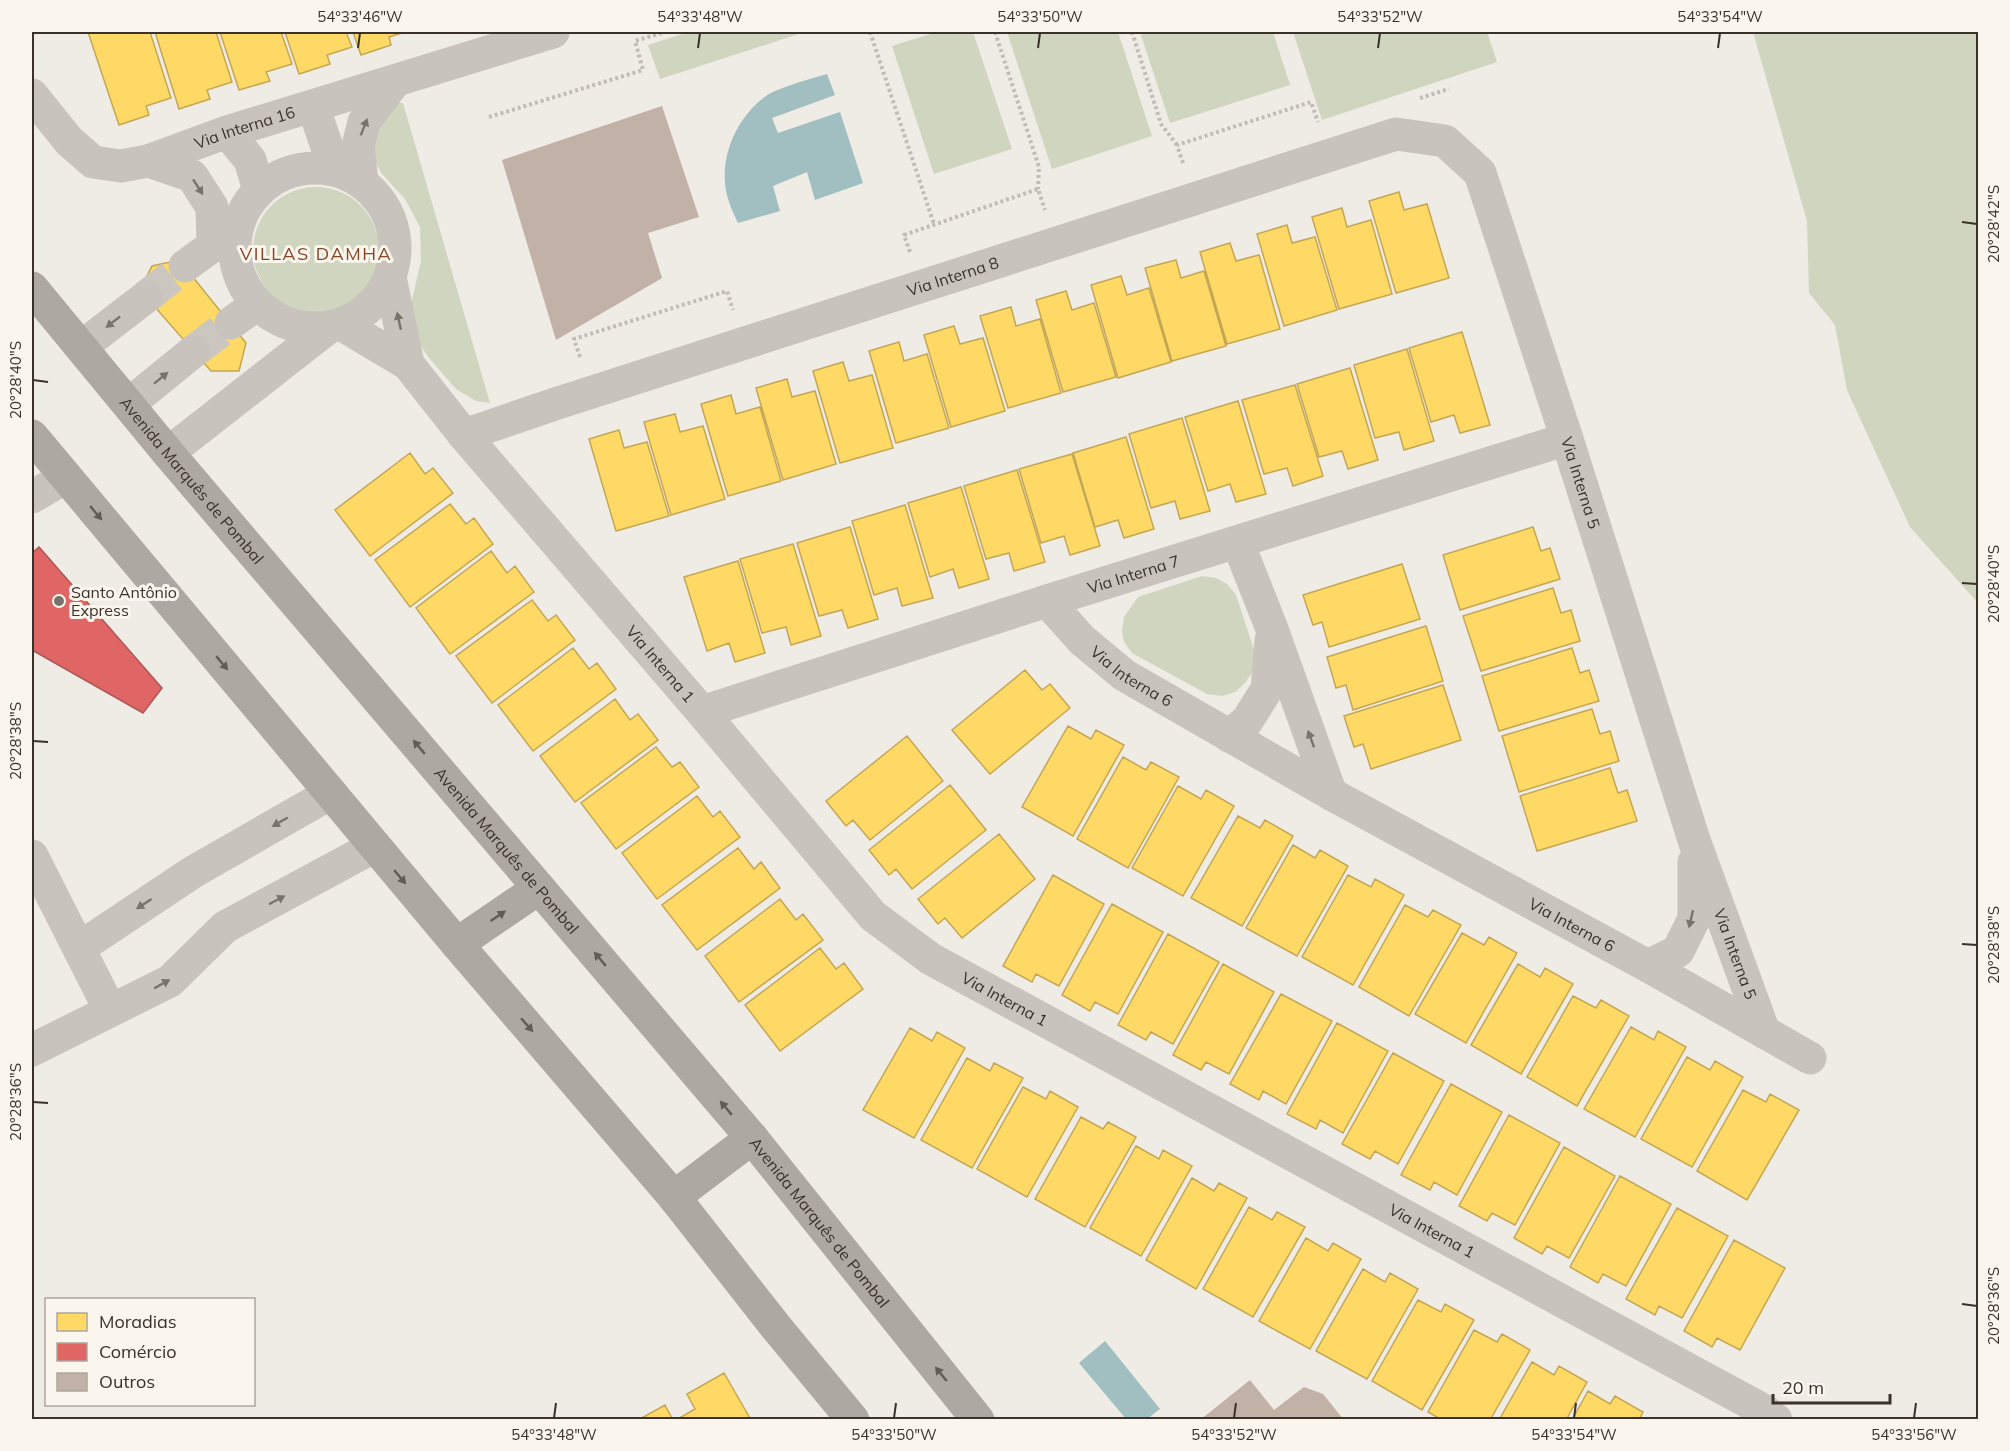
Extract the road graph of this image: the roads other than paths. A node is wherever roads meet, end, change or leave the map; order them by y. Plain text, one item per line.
1 (553, 32) edge
2 (395, 81) junction
3 (32, 95) edge
4 (314, 106) junction
5 (227, 132) junction
6 (1445, 141) joint
7 (148, 161) junction
8 (349, 176) junction
9 (259, 190) junction
10 (225, 237) junction
11 (185, 266) tunnel mouth
12 (390, 277) junction
13 (32, 288) edge
14 (146, 297) tunnel mouth
15 (335, 326) junction
16 (81, 347) junction
17 (194, 351) tunnel mouth
18 (408, 364) junction
19 (129, 404) junction
20 (464, 435) junction
21 (32, 436) edge
22 (1567, 439) junction
23 (168, 453) junction
24 (66, 477) junction
25 (32, 497) edge
26 (1238, 543) junction
27 (1047, 601) junction
28 (1272, 629) junction
29 (702, 712) junction
30 (1229, 736) junction
31 (331, 793) junction
32 (1331, 794) junction
33 (1694, 840) junction
34 (375, 846) junction
35 (32, 856) edge
36 (539, 888) junction
37 (457, 944) junction
38 (79, 948) junction
39 (1648, 966) junction
40 (110, 1010) junction
41 (1764, 1032) junction
42 (32, 1050) edge
43 (1810, 1058) dead end
44 (752, 1138) junction
45 (674, 1197) junction
46 (853, 1419) edge
47 (978, 1419) edge
48 (1776, 1419) edge

1 - 2 street, Via Interna 16
2 - 4 street, Via Interna 16
8 -> 2 street
3 - 7 street, Via Interna 16
4 - 5 street, Via Interna 16
4 - 8 street
5 - 7 street, Via Interna 16
5 - 9 street
6 - 20 street, Via Interna 8
6 - 22 street, Via Interna 5
7 -> 10 street
8 - 9 street
8 - 12 street
9 - 10 street
10 - 11 street
10 - 15 street
12 - 15 street
18 -> 12 street
13 - 16 main road, Avenida Marquês de Pombal
14 -> 16 street
15 - 18 street
15 - 23 street
16 - 19 main road, Avenida Marquês de Pombal
19 -> 17 street
18 - 20 street, Via Interna 1
19 - 23 main road, Avenida Marquês de Pombal
20 - 29 street, Via Interna 1
21 - 24 main road
22 - 26 street, Via Interna 7
22 - 33 street, Via Interna 5
36 -> 23 main road, Avenida Marquês de Pombal
24 - 25 street
24 -> 31 main road
26 - 27 street, Via Interna 7
26 - 28 street
27 - 29 street, Via Interna 7
27 - 30 street, Via Interna 6
28 - 30 street
32 -> 28 street
29 - 48 street, Via Interna 1
30 - 32 street, Via Interna 6
31 - 34 main road
31 -> 38 street
32 - 39 street, Via Interna 6
33 -> 39 street, Via Interna 5
33 - 41 street, Via Interna 5
34 -> 37 main road
40 -> 34 street
35 - 38 street
37 -> 36 main road
44 -> 36 main road, Avenida Marquês de Pombal
37 -> 45 main road
38 - 40 street
39 - 41 street, Via Interna 6
40 - 42 street
41 - 43 street, Via Interna 6
44 - 45 main road
47 -> 44 main road, Avenida Marquês de Pombal
45 - 46 main road

